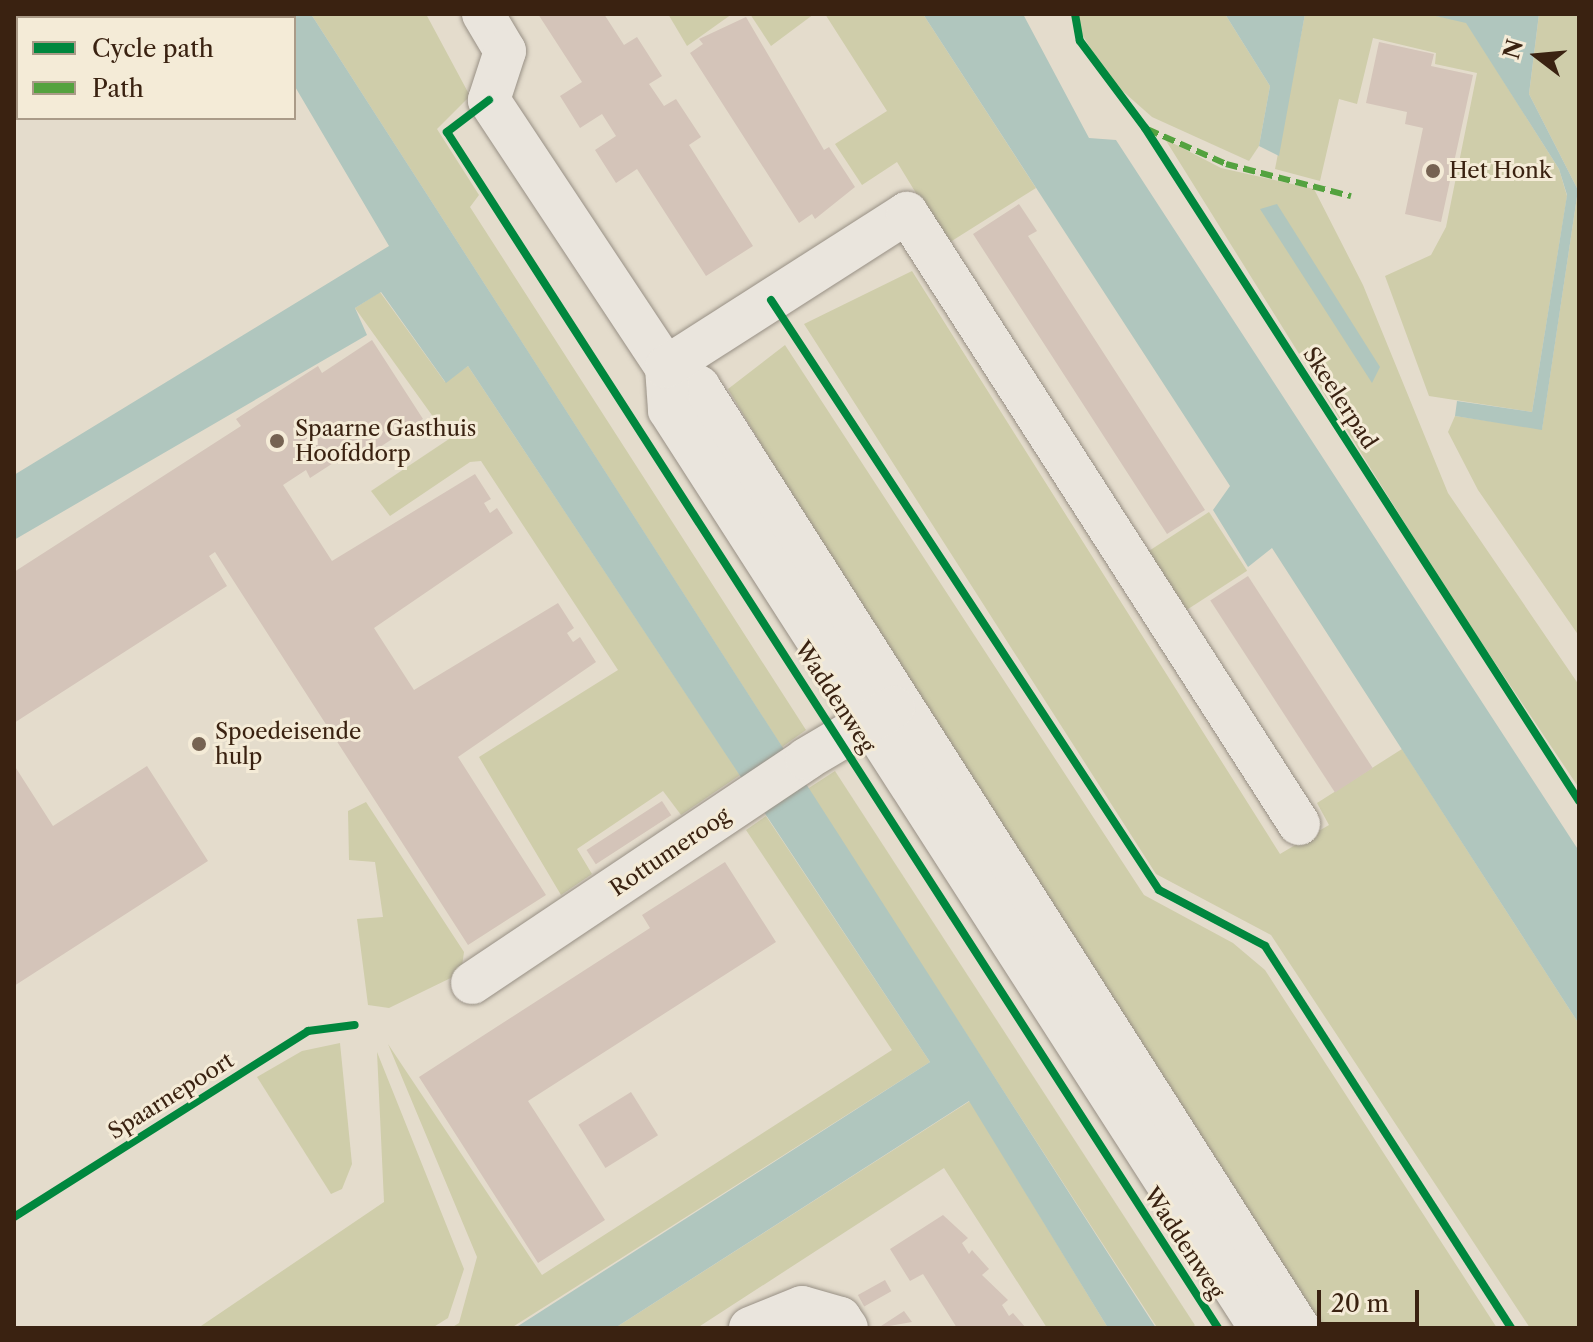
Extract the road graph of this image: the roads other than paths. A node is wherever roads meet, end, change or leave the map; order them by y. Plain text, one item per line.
1 (483, 14) edge
2 (666, 367) junction
3 (884, 714) junction
4 (1299, 824) dead end
5 (472, 983) dead end
6 (750, 1328) edge
7 (847, 1328) edge
8 (1260, 1328) edge
9 (1299, 1328) edge

1 - 2 street, Waddenweg
2 - 3 street, Waddenweg
2 - 4 street
3 - 5 street, Rottumeroog
3 - 8 street, Waddenweg
3 - 9 street, Waddenweg
6 - 7 street

